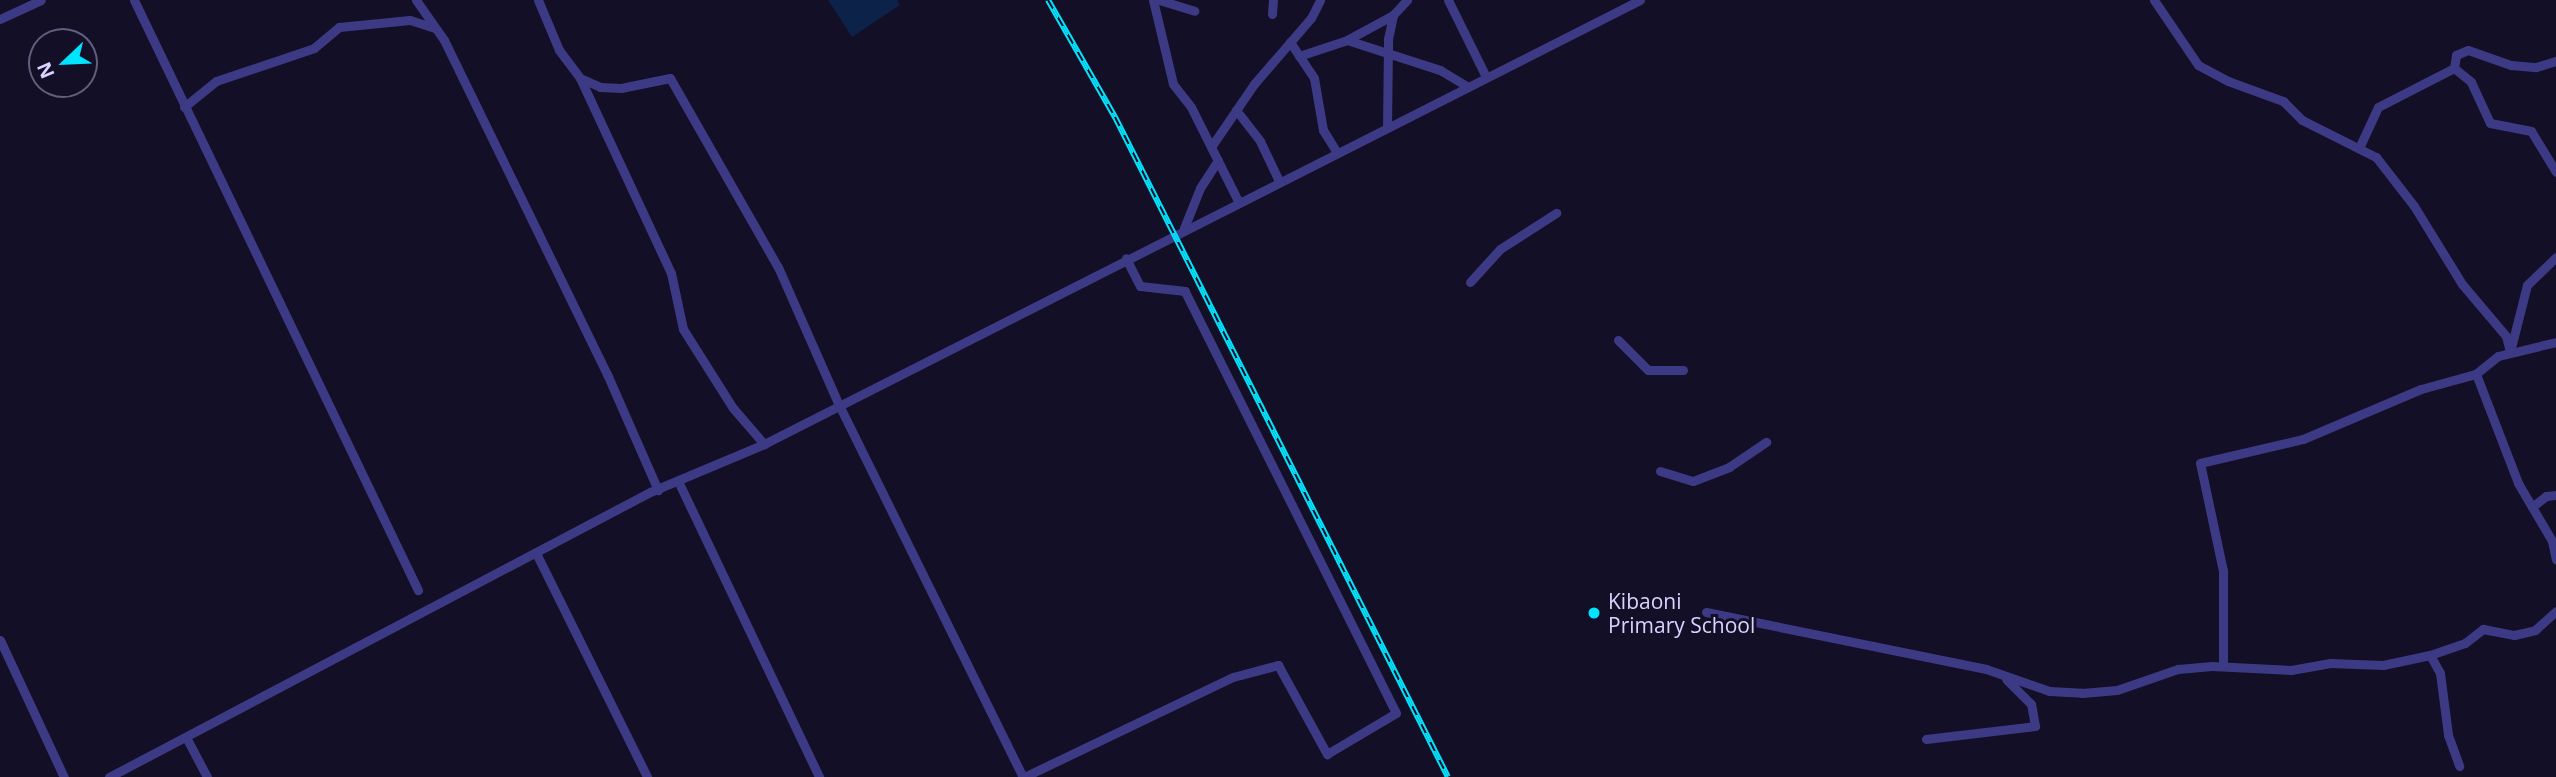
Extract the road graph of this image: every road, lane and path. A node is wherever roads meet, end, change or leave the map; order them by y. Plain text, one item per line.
1 (41, 0) edge
2 (134, 0) edge
3 (416, 0) edge
4 (538, 0) edge
5 (1153, 0) edge
6 (1159, 0) edge
7 (1273, 0) edge
8 (1320, 0) edge
9 (1406, 0) edge
10 (1448, 0) edge
11 (1640, 0) edge
12 (2154, 0) edge
13 (1194, 11) dead end
14 (1272, 14) dead end
15 (1393, 15) junction
16 (1, 17) edge
17 (435, 28) junction
18 (1347, 40) junction
19 (1290, 43) junction
20 (1387, 54) junction
21 (1299, 57) junction
22 (2556, 61) edge
23 (2454, 68) junction
24 (580, 78) junction
25 (1486, 78) junction
26 (1468, 87) junction
27 (184, 107) junction
28 (1236, 110) junction
29 (1387, 127) junction
30 (1211, 147) junction
31 (2359, 148) junction
32 (1336, 152) junction
33 (1218, 160) junction
34 (2556, 172) edge
35 (1279, 181) junction
36 (1238, 201) junction
37 (1556, 212) dead end
38 (1184, 228) junction
39 (2556, 257) edge
40 (1126, 258) junction
41 (1470, 282) dead end
42 (1618, 340) dead end
43 (2556, 342) edge
44 (2510, 352) junction
45 (1683, 370) dead end
46 (2476, 374) junction
47 (839, 405) junction
48 (1766, 442) dead end
49 (764, 444) junction
50 (1660, 471) dead end
51 (678, 481) junction
52 (658, 490) junction
53 (2556, 495) edge
54 (2532, 507) junction
55 (536, 553) junction
56 (2556, 560) edge
57 (418, 590) dead end
58 (2556, 611) edge
59 (1706, 612) dead end
60 (0, 640) edge
61 (2430, 655) junction
62 (2222, 666) junction
63 (2002, 676) junction
64 (187, 739) junction
65 (1926, 739) dead end
66 (2459, 766) dead end
67 (64, 777) edge
68 (109, 777) edge
69 (206, 777) edge
70 (647, 777) edge
71 (819, 777) edge
72 (1024, 777) edge

1 - 16 street
2 - 27 street
3 - 17 street
4 - 24 street
5 - 30 street
6 - 13 street
7 - 14 street
8 - 19 street
9 - 15 street
10 - 25 street
11 - 25 street
12 - 31 street
15 - 18 street
15 - 20 street
17 - 27 street
17 - 52 street
18 - 20 street
18 - 21 street
19 - 21 street
19 - 28 street
20 - 26 street
20 - 29 street
21 - 32 street
22 - 23 street
23 - 31 street
23 - 34 street
24 - 47 street
24 - 49 street
25 - 26 street
26 - 29 street
27 - 57 street
28 - 30 street
28 - 35 street
29 - 32 street
30 - 33 street
31 - 44 street
32 - 35 street
33 - 36 street
33 - 38 street
35 - 36 street
36 - 38 street
37 - 41 street
38 - 40 street
39 - 44 street
40 - 47 street
40 - 72 street
42 - 45 street
43 - 44 street
44 - 46 street
46 - 54 street
46 - 62 street
47 - 49 street
47 - 72 street
48 - 50 street
49 - 51 street
51 - 52 street
51 - 71 street
52 - 55 street
53 - 54 street
54 - 56 street
55 - 64 street
55 - 70 street
58 - 61 street
59 - 63 street
60 - 67 street
61 - 62 street
61 - 66 street
62 - 63 street
63 - 65 street
64 - 68 street
64 - 69 street

